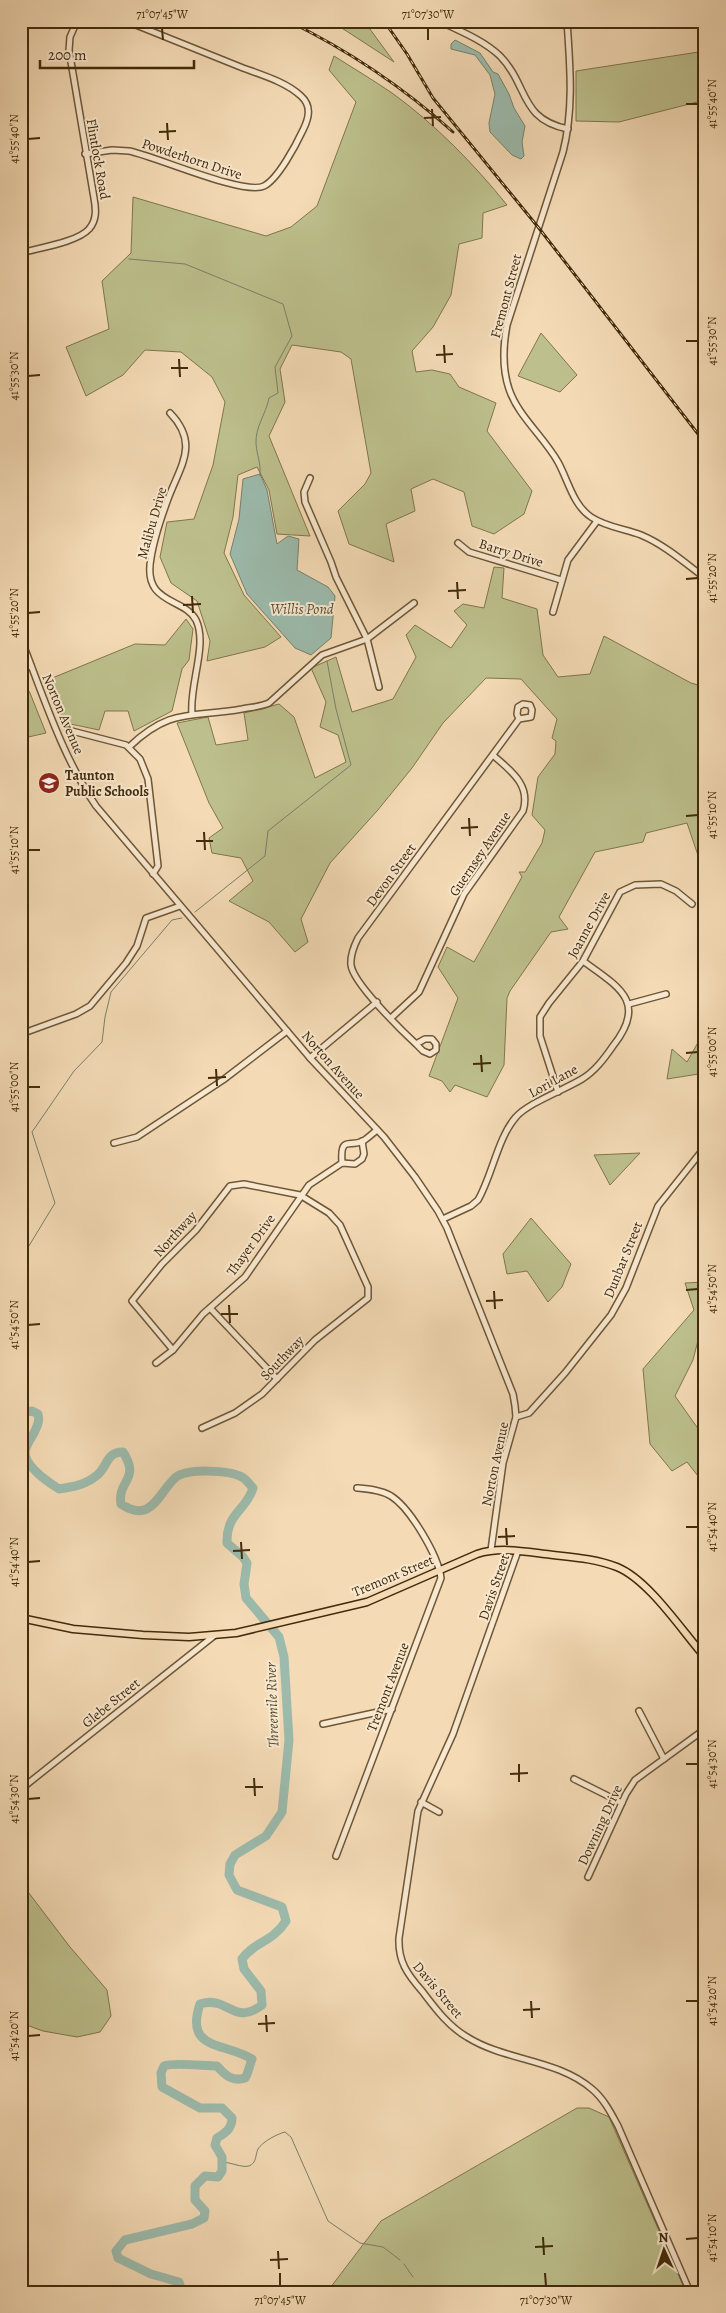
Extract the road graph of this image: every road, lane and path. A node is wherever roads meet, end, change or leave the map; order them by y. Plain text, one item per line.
1 (77, 21) edge
2 (126, 21) edge
3 (439, 21) edge
4 (568, 21) edge
5 (568, 129) junction
6 (85, 154) junction
7 (21, 253) edge
8 (170, 412) dead end
9 (310, 478) dead end
10 (597, 520) junction
11 (458, 543) dead end
12 (705, 578) edge
13 (561, 580) junction
14 (414, 603) dead end
15 (553, 612) dead end
16 (21, 639) edge
17 (367, 639) junction
18 (31, 666) junction
19 (21, 668) edge
20 (379, 687) dead end
21 (192, 714) junction
22 (519, 720) dead end
23 (68, 730) dead end
24 (129, 747) junction
25 (494, 756) junction
26 (153, 874) junction
27 (692, 904) dead end
28 (180, 906) junction
29 (583, 961) junction
30 (666, 994) dead end
31 (377, 1002) junction
32 (629, 1004) junction
33 (391, 1018) junction
34 (287, 1031) junction
35 (21, 1034) edge
36 (416, 1044) dead end
37 (310, 1058) junction
38 (558, 1092) junction
39 (377, 1130) junction
40 (362, 1142) junction
41 (114, 1143) dead end
42 (705, 1147) edge
43 (342, 1163) junction
44 (300, 1195) junction
45 (442, 1218) junction
46 (210, 1308) junction
47 (173, 1350) junction
48 (156, 1363) dead end
49 (277, 1379) junction
50 (516, 1417) junction
51 (202, 1428) dead end
52 (357, 1488) dead end
53 (491, 1550) junction
54 (518, 1551) junction
55 (440, 1570) junction
56 (21, 1618) edge
57 (215, 1636) junction
58 (705, 1657) edge
59 (392, 1709) junction
60 (639, 1711) dead end
61 (323, 1724) dead end
62 (705, 1729) edge
63 (664, 1759) junction
64 (574, 1779) dead end
65 (21, 1790) edge
66 (421, 1802) junction
67 (622, 1803) junction
68 (439, 1812) dead end
69 (336, 1856) dead end
70 (588, 1877) dead end
71 (690, 2292) edge

1 - 6 street, Flintlock Road
2 - 6 street, Powderhorn Drive
3 - 5 street
4 - 5 street, Fremont Street
5 - 10 street, Fremont Street
6 - 7 street, Flintlock Road
8 - 21 street, Malibu Drive
9 - 17 street
10 - 12 street, Fremont Street
10 - 13 street
11 - 13 street, Barry Drive
13 - 15 street
14 - 17 street
16 - 18 street, Norton Avenue
17 - 20 street
17 - 21 street
18 - 19 street
18 - 26 street, Norton Avenue
21 - 24 street
22 - 25 street, Devon Street
23 - 24 street
24 - 26 street
25 - 31 street, Devon Street
25 - 33 street, Guernsey Avenue
26 - 28 street, Norton Avenue
27 - 29 street, Joanne Drive
28 - 34 street, Norton Avenue
28 - 35 street
29 - 32 street
29 - 38 street, Joanne Drive
30 - 32 street
31 - 33 street, Devon Street
31 - 37 street
32 - 38 street, Lori Lane
33 - 36 street, Devon Street
34 - 37 street, Norton Avenue
34 - 41 street
37 - 39 street, Norton Avenue
38 - 45 street, Lori Lane
39 - 40 street
39 - 45 street, Norton Avenue
40 - 43 street
40 - 43 street, Thayer Drive
42 - 50 street, Dunbar Street
43 - 44 street, Thayer Drive
44 - 46 street, Thayer Drive
44 - 47 street, Northway
44 - 49 street, Southway
45 - 50 street, Norton Avenue
46 - 47 street, Thayer Drive
46 - 49 street
47 - 48 street, Thayer Drive
49 - 51 street, Southway
50 - 53 street, Norton Avenue
52 - 55 street
53 - 54 main road, Tremont Street
53 - 55 main road, Tremont Street
54 - 58 main road, Tremont Street
54 - 66 street, Davis Street
55 - 57 main road, Tremont Street
55 - 59 street, Tremont Avenue
56 - 57 main road, Tremont Street
57 - 65 street, Glebe Street
59 - 61 street
59 - 69 street, Tremont Avenue
60 - 63 street
62 - 63 street, Downing Drive
63 - 67 street, Downing Drive
64 - 67 street
66 - 68 street
66 - 71 street, Davis Street
67 - 70 street, Downing Drive

